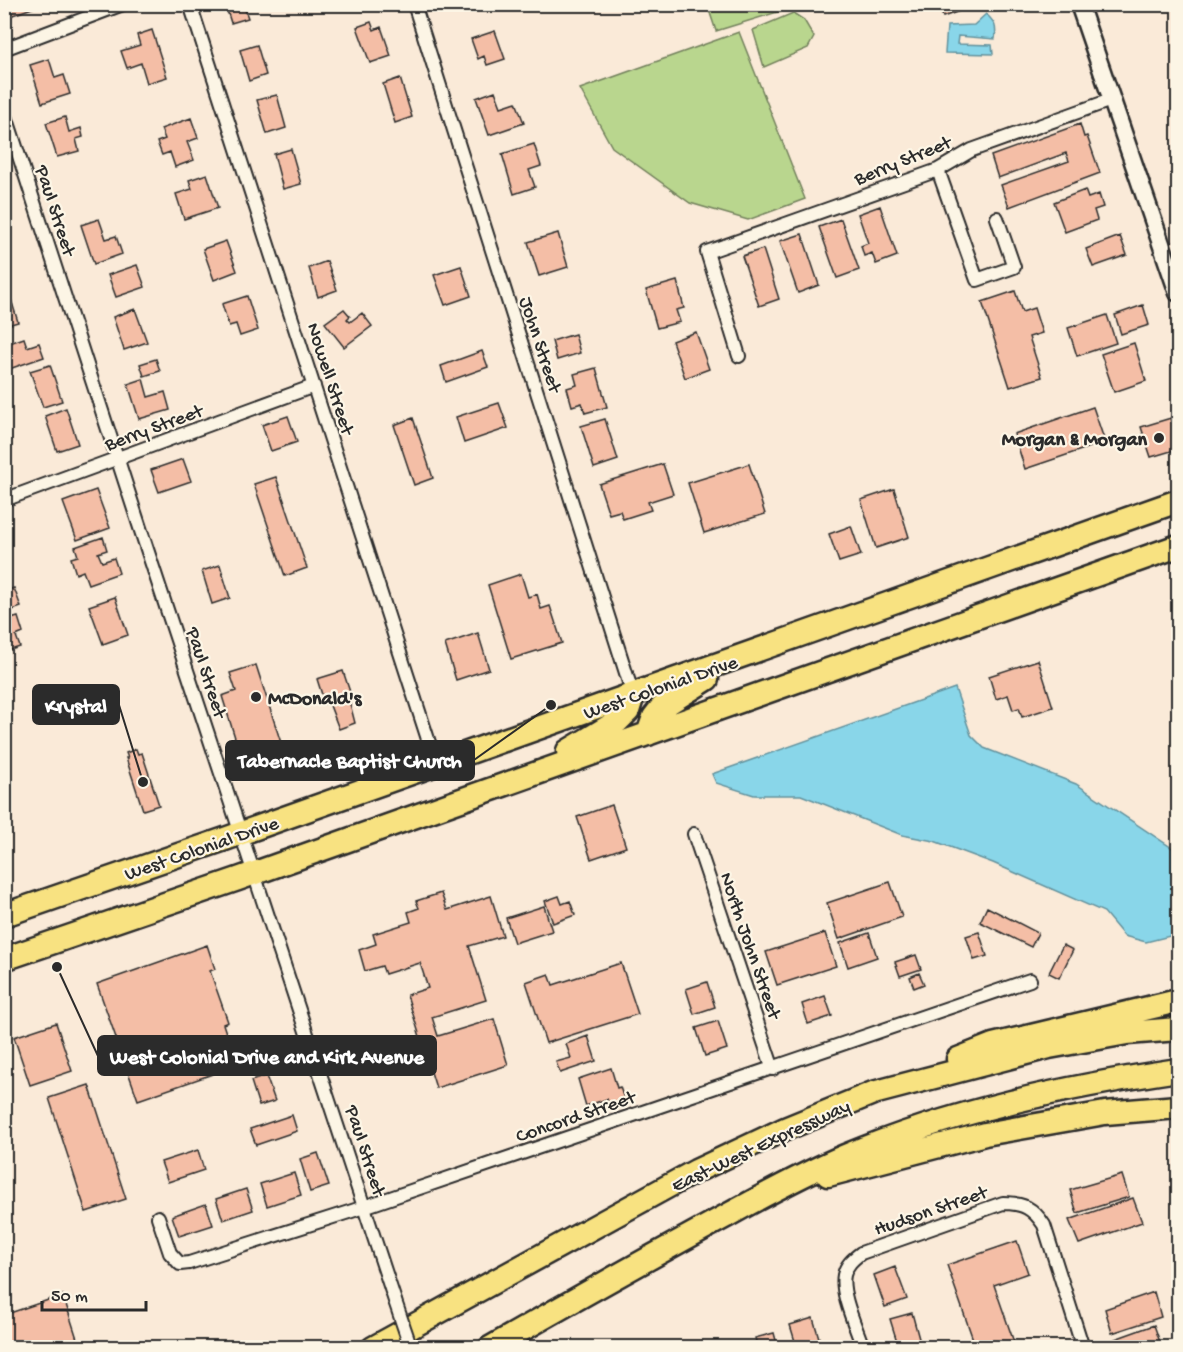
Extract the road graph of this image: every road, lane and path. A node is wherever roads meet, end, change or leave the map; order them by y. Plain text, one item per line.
1 (123, 4) edge
2 (190, 4) edge
3 (414, 4) edge
4 (1079, 4) edge
5 (4, 49) edge
6 (1111, 100) junction
7 (4, 110) edge
8 (938, 170) junction
9 (997, 218) dead end
10 (1179, 293) edge
11 (739, 356) dead end
12 (314, 386) junction
13 (117, 460) junction
14 (4, 500) edge
15 (1179, 501) edge
16 (1179, 546) edge
17 (744, 656) junction
18 (633, 695) junction
19 (648, 734) junction
20 (436, 764) junction
21 (525, 777) junction
22 (240, 833) junction
23 (694, 834) dead end
24 (253, 873) junction
25 (4, 915) edge
26 (4, 958) edge
27 (1030, 980) dead end
28 (1179, 1001) edge
29 (1179, 1029) edge
30 (773, 1069) junction
31 (1179, 1070) edge
32 (873, 1093) junction
33 (1179, 1107) edge
34 (775, 1190) junction
35 (365, 1207) junction
36 (158, 1217) dead end
37 (373, 1347) edge
38 (411, 1347) edge
39 (490, 1347) edge
40 (863, 1347) edge
41 (1083, 1347) edge

1 - 5 street
2 - 12 street, Nowell Street
3 - 18 street, John Street
4 - 6 street
6 - 8 street, Berry Street
6 - 10 street
7 - 13 street, Paul Street
8 - 9 street
8 - 11 street, Berry Street
12 - 13 street, Berry Street
12 - 20 street, Nowell Street
13 - 14 street, Berry Street
13 - 22 street, Paul Street
15 - 17 highway, West Colonial Drive
16 - 19 highway, West Colonial Drive
17 - 18 highway, West Colonial Drive
17 - 19 highway
18 - 20 highway, West Colonial Drive
18 - 21 highway
19 - 21 highway, West Colonial Drive
20 - 22 highway, West Colonial Drive
21 - 24 highway, West Colonial Drive
22 - 24 street, Paul Street
22 - 25 highway, West Colonial Drive
23 - 30 street, North John Street
24 - 26 highway, West Colonial Drive
24 - 35 street, Paul Street
27 - 30 street, Concord Street
28 - 32 highway
29 - 32 highway, East-West Expressway
30 - 35 street, Concord Street
31 - 34 highway
32 - 37 highway, East-West Expressway
33 - 34 highway
34 - 39 highway
35 - 36 street, Concord Street
35 - 38 street, Paul Street, bridge
40 - 41 street, Hudson Street

